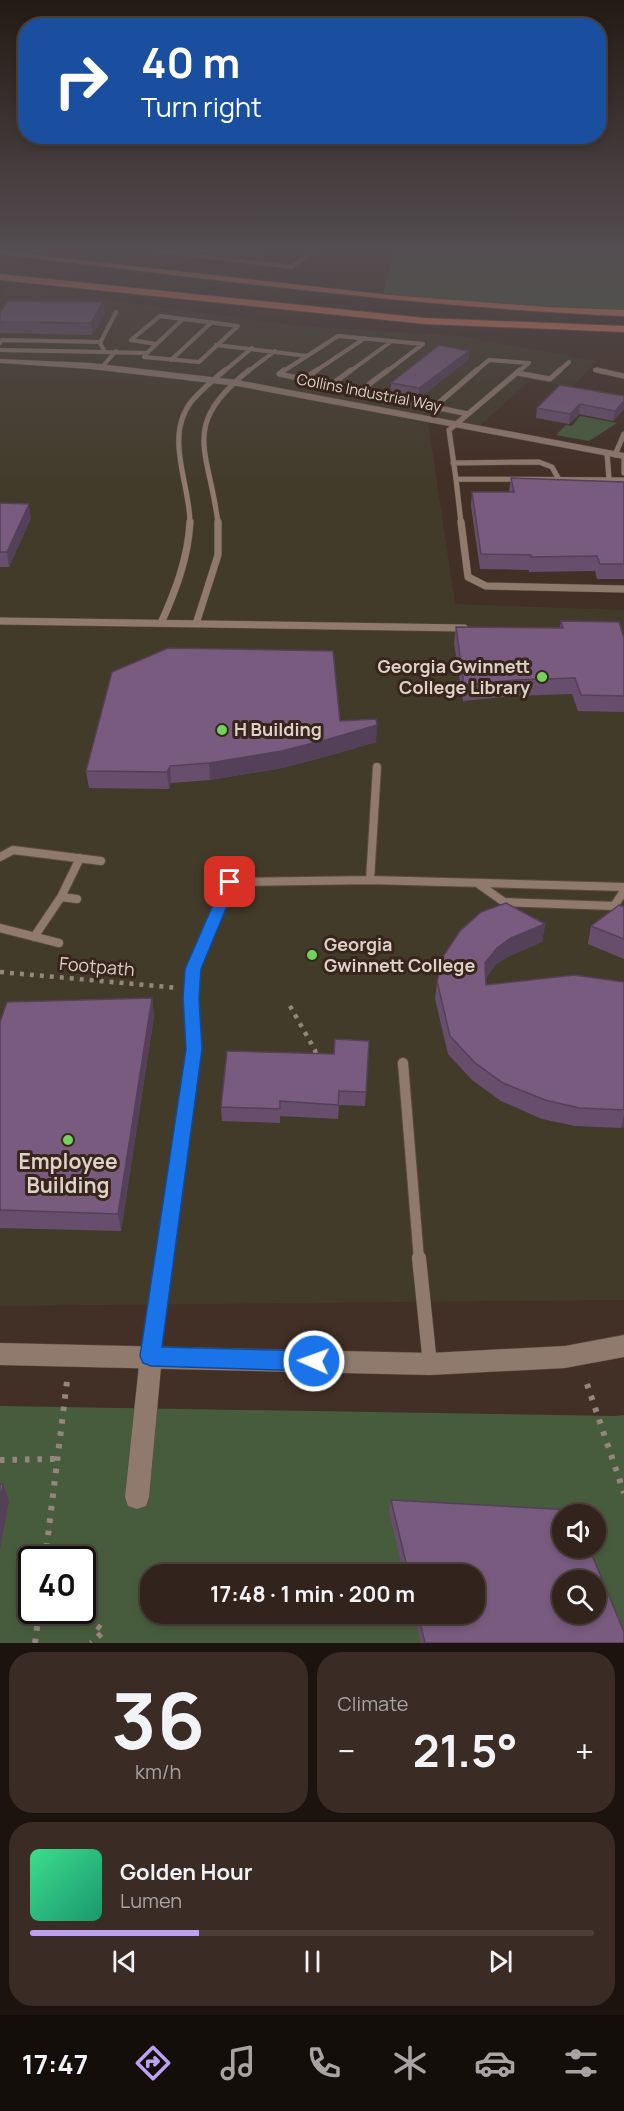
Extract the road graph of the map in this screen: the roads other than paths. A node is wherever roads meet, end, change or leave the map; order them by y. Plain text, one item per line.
1 (108, 328) edge
2 (146, 328) edge
3 (174, 328) edge
4 (206, 328) edge
5 (236, 328) edge
6 (462, 328) edge
7 (488, 328) edge
8 (531, 328) edge
9 (573, 328) edge
10 (500, 329) junction
11 (624, 329) edge
12 (624, 337) edge
13 (365, 338) junction
14 (392, 341) junction
15 (101, 342) junction
16 (0, 343) edge
17 (156, 344) junction
18 (216, 345) junction
19 (252, 348) junction
20 (0, 350) edge
21 (116, 351) junction
22 (275, 351) junction
23 (105, 352) junction
24 (147, 353) junction
25 (307, 356) junction
26 (171, 360) junction
27 (0, 361) edge
28 (569, 362) dead end
29 (102, 367) junction
30 (595, 370) dead end
31 (517, 373) junction
32 (624, 376) edge
33 (216, 379) junction
34 (304, 379) junction
35 (237, 382) junction
36 (331, 385) junction
37 (360, 391) junction
38 (434, 407) junction
39 (470, 414) junction
40 (456, 425) junction
41 (624, 434) edge
42 (618, 456) edge
43 (453, 463) junction
44 (624, 472) edge
45 (558, 478) junction
46 (456, 479) junction
47 (609, 479) junction
48 (624, 480) edge
49 (624, 589) edge
50 (0, 621) edge
51 (161, 623) junction
52 (196, 624) junction
53 (476, 628) edge
54 (377, 767) dead end
55 (0, 857) edge
56 (80, 858) junction
57 (101, 861) dead end
58 (370, 880) junction
59 (476, 883) junction
60 (624, 889) edge
61 (61, 897) junction
62 (77, 900) dead end
63 (0, 928) edge
64 (34, 937) junction
65 (59, 943) dead end
66 (403, 1063) dead end
67 (624, 1346) edge
68 (0, 1354) edge
69 (151, 1356) junction
70 (430, 1364) junction
71 (137, 1497) dead end

1 - 15 lane
2 - 17 lane
3 - 17 lane
4 - 26 lane
5 - 18 lane
6 - 10 highway
7 - 10 highway
8 - 10 highway
9 - 11 highway
10 - 12 highway
13 - 14 lane
13 - 25 lane
13 - 34 lane
14 - 36 lane
14 - 37 lane
15 - 16 lane
15 - 23 lane
17 - 24 lane
18 - 19 lane
18 - 26 lane
19 - 22 lane
19 - 33 lane
20 - 23 lane
21 - 23 lane
21 - 24 lane
21 - 29 lane
22 - 25 lane
22 - 35 lane
24 - 26 lane
25 - 34 lane
27 - 29 street, Collins Industrial Way
28 - 31 lane
29 - 33 street, Collins Industrial Way
30 - 32 lane
31 - 38 lane
31 - 39 lane
33 - 35 street, Collins Industrial Way
33 - 51 lane
34 - 36 lane
35 - 40 street, Collins Industrial Way
35 - 52 lane
36 - 37 lane
37 - 38 lane
38 - 39 lane
39 - 40 lane
40 - 42 street, Collins Industrial Way
40 - 43 lane
41 - 42 lane
42 - 44 lane
42 - 47 lane
43 - 45 lane
43 - 46 lane
45 - 46 lane
45 - 47 lane
46 - 49 lane
47 - 48 lane
50 - 51 lane
51 - 52 lane
52 - 53 lane
54 - 58 lane
55 - 56 lane
56 - 57 lane
56 - 61 lane
58 - 59 lane
58 - 69 lane
59 - 60 lane
59 - 60 lane
61 - 62 lane
61 - 64 lane
63 - 64 lane
64 - 65 lane
66 - 70 lane
67 - 70 street
68 - 69 street
69 - 70 street
69 - 71 street

